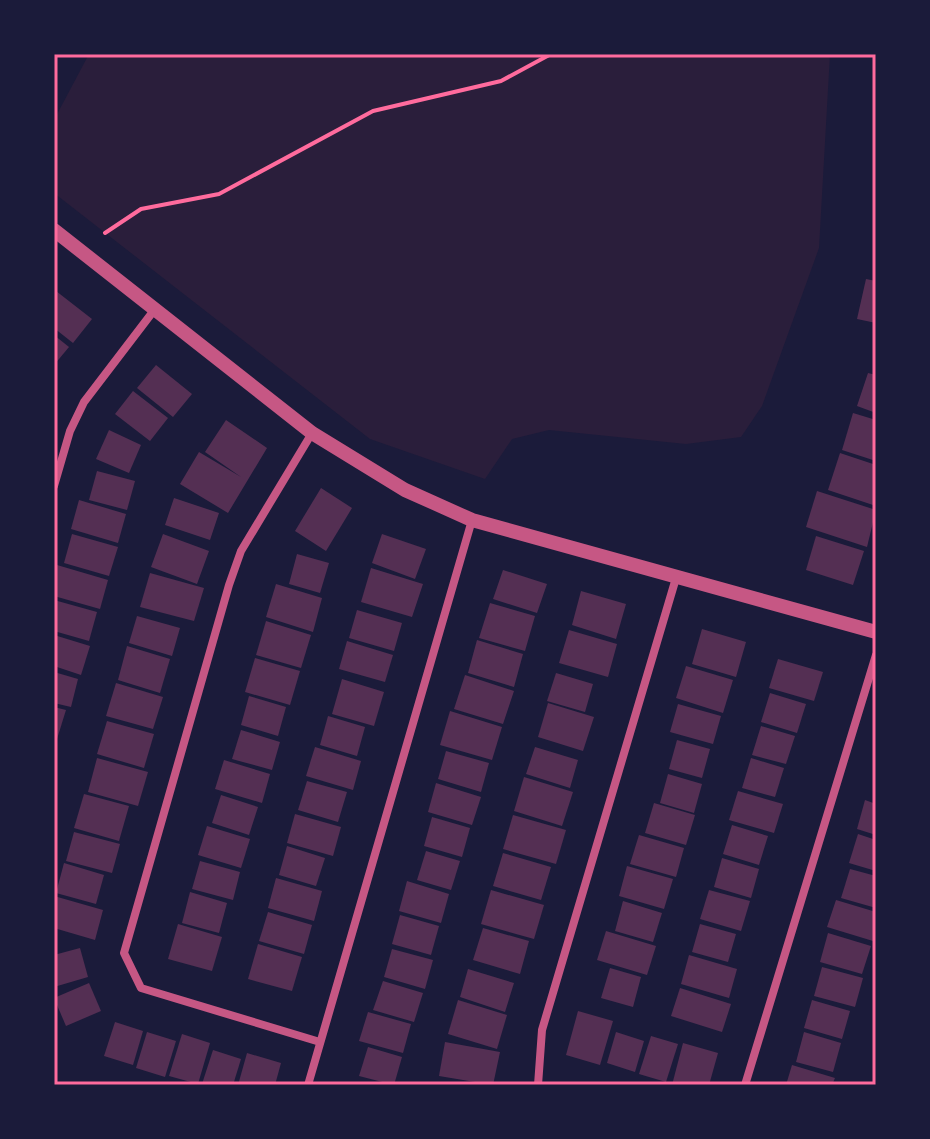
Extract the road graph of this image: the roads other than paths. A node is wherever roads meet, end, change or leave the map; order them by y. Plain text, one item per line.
1 (54, 230) edge
2 (155, 309) junction
3 (312, 433) junction
4 (54, 486) edge
5 (472, 520) junction
6 (676, 578) junction
7 (876, 632) edge
8 (876, 655) edge
9 (320, 1042) junction
10 (308, 1085) edge
11 (538, 1085) edge
12 (745, 1085) edge

1 - 2 street
2 - 3 street
2 - 4 street
3 - 5 street
3 - 9 street
5 - 6 street
5 - 9 street
6 - 7 street
6 - 11 street
8 - 12 street
9 - 10 street

